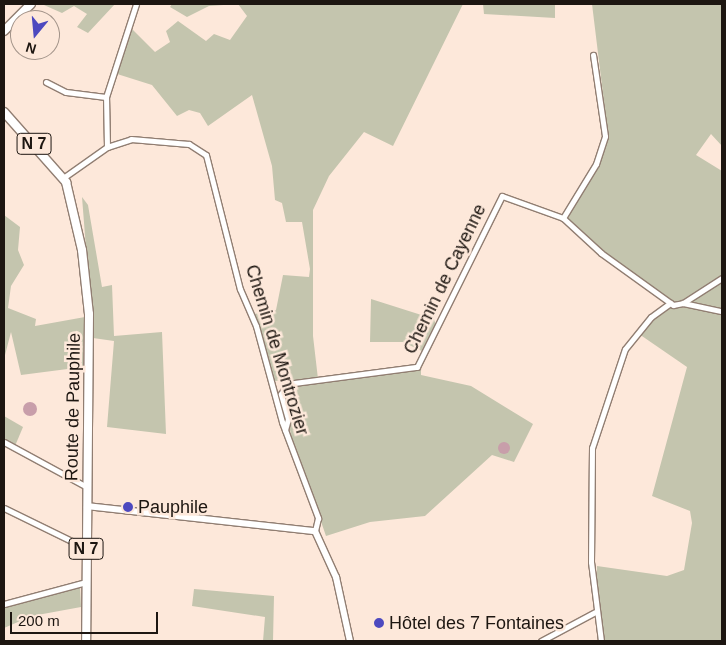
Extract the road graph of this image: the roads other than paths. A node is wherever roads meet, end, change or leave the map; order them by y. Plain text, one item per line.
1 (32, 4) edge
2 (136, 4) edge
3 (4, 31) edge
4 (593, 55) dead end
5 (46, 82) dead end
6 (106, 97) junction
7 (4, 112) edge
8 (107, 147) junction
9 (63, 178) junction
10 (563, 218) junction
11 (722, 278) edge
12 (670, 303) junction
13 (682, 304) junction
14 (722, 311) edge
15 (286, 430) junction
16 (4, 442) edge
17 (87, 487) junction
18 (87, 506) junction
19 (4, 508) edge
20 (315, 531) junction
21 (86, 548) junction
22 (86, 582) junction
23 (4, 604) edge
24 (595, 612) junction
25 (86, 641) edge
26 (350, 641) edge
27 (541, 641) edge
28 (601, 641) edge

1 - 3 main road
2 - 6 street
4 - 10 street
5 - 6 street
6 - 8 street
7 - 9 main road, N 7
8 - 9 street, Chemin de Montrozier
8 - 15 street, Chemin de Montrozier
9 - 17 main road, Route de Pauphile / N 7
10 - 12 street, Chemin de Cayenne
10 - 15 street, Chemin de Cayenne
11 - 13 street
12 - 13 street
12 - 24 street
13 - 14 street
15 - 20 street, Chemin de Montrozier
16 - 17 street
17 - 18 main road, Route de Pauphile / N 7
18 - 20 street
18 - 21 main road, Route de Pauphile / N 7
19 - 21 street
20 - 26 street
21 - 22 main road, Route de Pauphile / N 7
22 - 23 street
22 - 25 main road, Route de Pauphile / N 7
24 - 27 street
24 - 28 street

